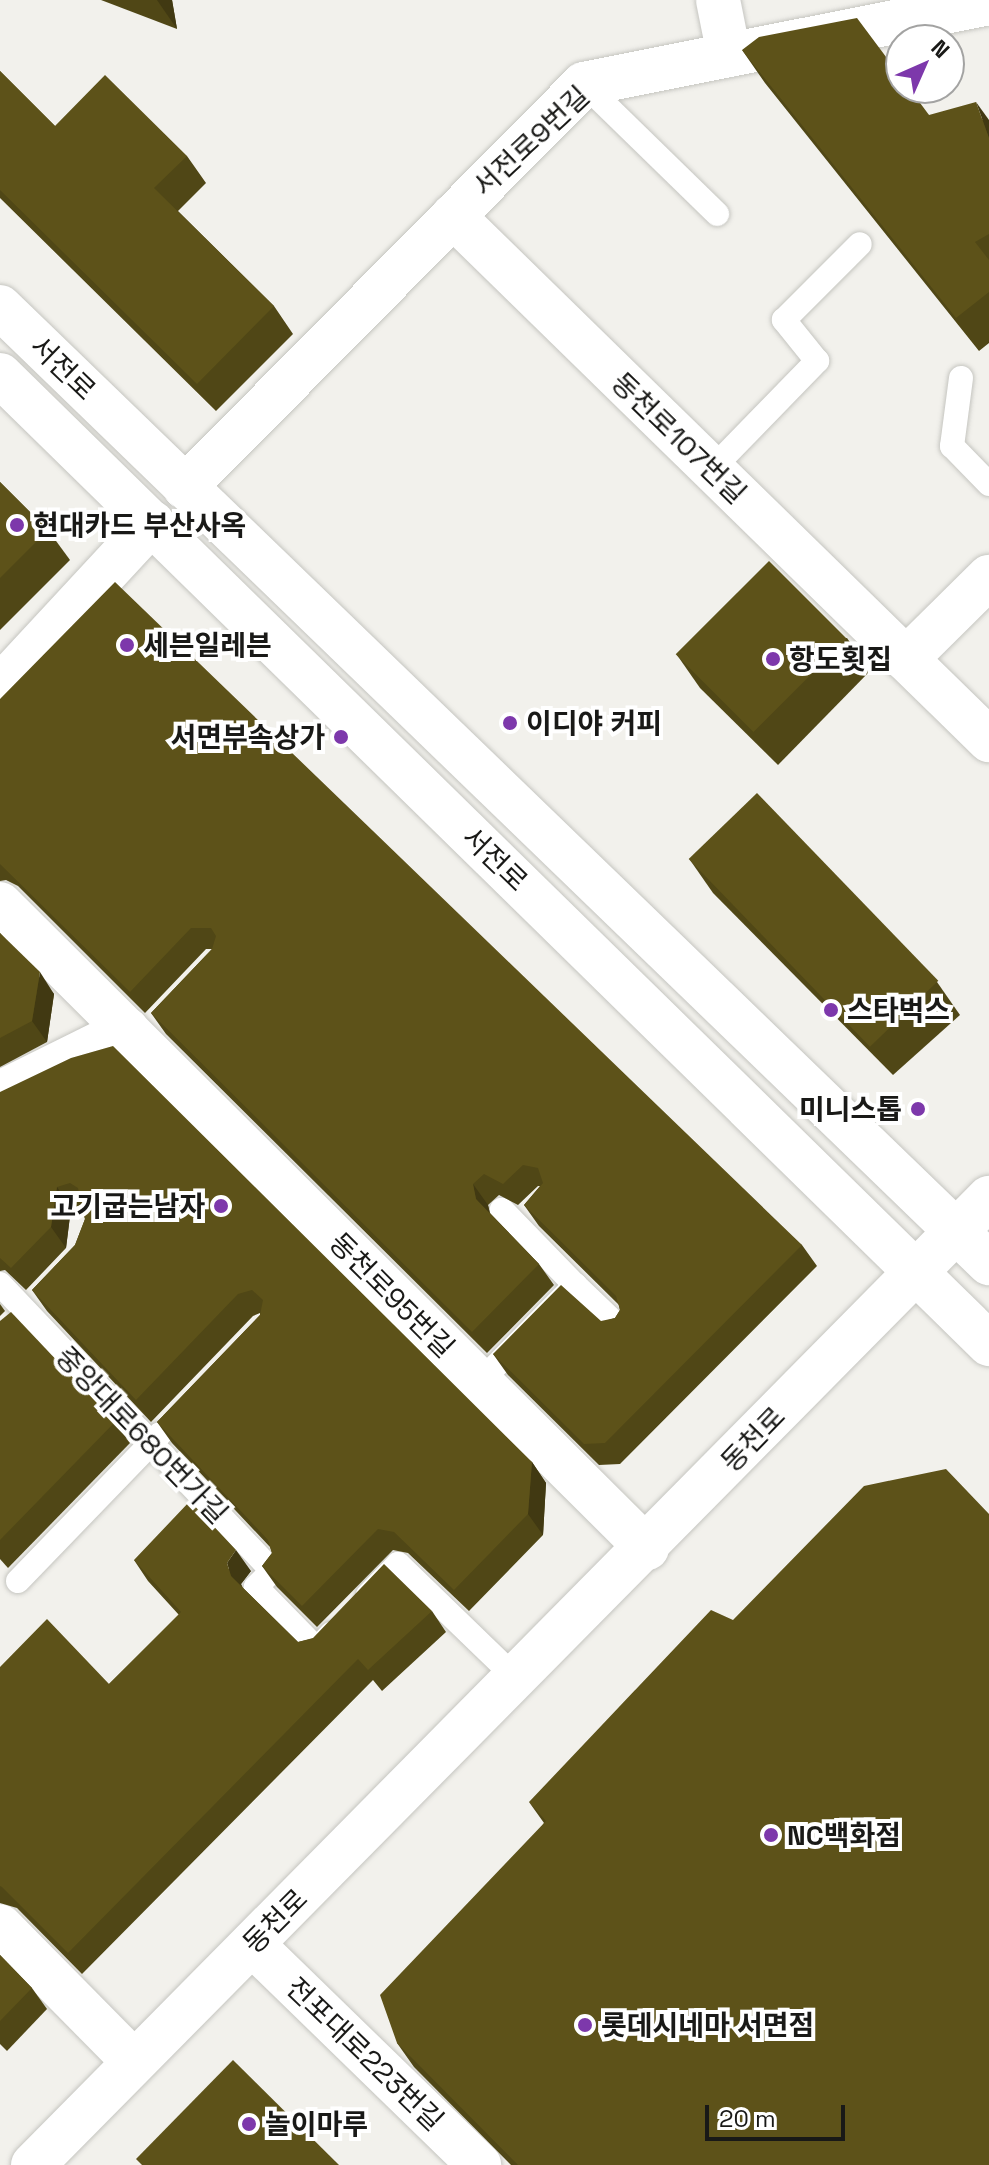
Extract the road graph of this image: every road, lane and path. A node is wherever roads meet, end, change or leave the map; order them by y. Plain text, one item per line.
1 (718, 0) edge
2 (989, 3) edge
3 (729, 55) junction
4 (584, 84) junction
5 (717, 214) dead end
6 (453, 216) junction
7 (860, 244) edge
8 (0, 307) edge
9 (0, 375) edge
10 (961, 378) dead end
11 (712, 469) junction
12 (989, 484) edge
13 (185, 487) junction
14 (152, 523) junction
15 (989, 577) edge
16 (906, 659) junction
17 (0, 687) edge
18 (989, 740) edge
19 (0, 904) edge
20 (141, 1031) junction
21 (0, 1093) edge
22 (989, 1198) edge
23 (518, 1215) dead end
24 (957, 1231) junction
25 (989, 1263) edge
26 (917, 1271) junction
27 (0, 1284) edge
28 (575, 1285) junction
29 (47, 1289) edge
30 (17, 1320) junction
31 (620, 1328) edge
32 (989, 1344) edge
33 (480, 1382) junction
34 (181, 1412) edge
35 (150, 1445) junction
36 (647, 1548) junction
37 (18, 1581) dead end
38 (518, 1680) junction
39 (0, 1926) edge
40 (252, 1944) junction
41 (134, 2062) junction
42 (33, 2165) edge
43 (479, 2165) edge

1 - 3 main road
2 - 3 main road, 서전로9번길
3 - 4 main road, 서전로9번길
4 - 5 lane
4 - 6 main road, 서전로9번길
6 - 11 main road, 동천로107번길
6 - 13 main road, 서전로9번길
7 - 11 lane
8 - 13 main road, 서전로
9 - 14 main road, 서전로
10 - 12 lane
11 - 16 main road, 동천로107번길
13 - 24 main road, 서전로
14 - 17 main road
14 - 26 main road, 서전로
15 - 16 main road
16 - 18 main road, 동천로107번길
19 - 20 main road, 동천로95번길
20 - 21 main road
20 - 33 main road, 동천로95번길
22 - 24 main road, 동천로
23 - 28 lane
24 - 25 main road, 서전로
24 - 26 main road, 동천로
26 - 32 main road, 서전로
26 - 36 main road, 동천로
27 - 30 lane, 중앙대로680번가길
28 - 31 lane
28 - 33 lane
29 - 30 lane
30 - 35 lane, 중앙대로680번가길
33 - 36 main road, 동천로95번길
34 - 35 lane
35 - 37 lane
35 - 38 lane, 중앙대로680번가길
36 - 38 main road, 동천로
38 - 40 main road, 동천로
39 - 41 main road
40 - 41 main road, 동천로
40 - 43 main road, 전포대로223번길
41 - 42 main road, 동천로

